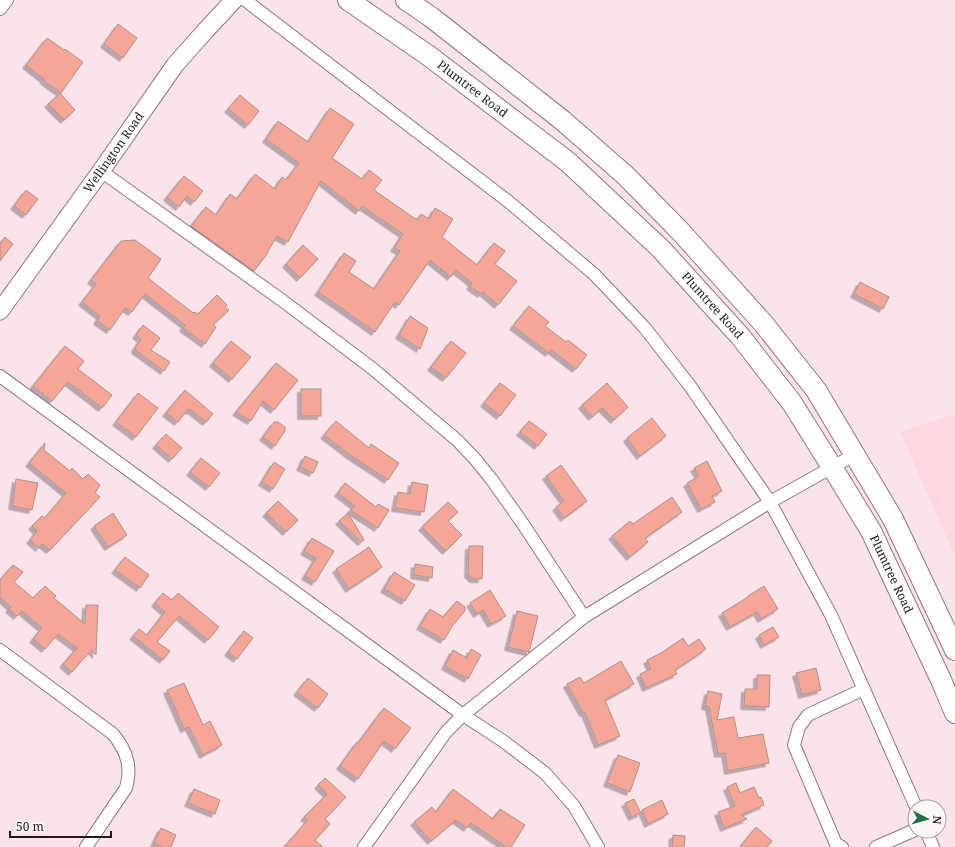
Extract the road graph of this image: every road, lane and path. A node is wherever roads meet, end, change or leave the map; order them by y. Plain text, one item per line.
1 (7, 0) edge
2 (234, 0) edge
3 (245, 0) edge
4 (348, 0) edge
5 (406, 0) edge
6 (414, 0) edge
7 (0, 9) edge
8 (431, 17) junction
9 (101, 171) junction
10 (0, 311) edge
11 (0, 376) edge
12 (854, 455) junction
13 (832, 467) junction
14 (770, 502) junction
15 (584, 617) junction
16 (0, 650) edge
17 (955, 650) edge
18 (864, 689) junction
19 (955, 713) edge
20 (463, 715) junction
21 (912, 799) edge
22 (907, 833) edge
23 (86, 847) edge
24 (364, 847) edge
25 (598, 847) edge
26 (842, 847) edge
27 (876, 847) edge

1 - 7 street
2 - 9 main road, Wellington Road
3 - 14 street
4 - 13 highway, Plumtree Road
5 - 8 highway, Plumtree Road
6 - 8 highway
8 - 12 highway, Plumtree Road
9 - 10 main road, Wellington Road
9 - 15 street
11 - 20 street
12 - 13 street
12 - 17 highway, Plumtree Road
13 - 14 street
13 - 19 highway, Plumtree Road
14 - 15 street
14 - 18 street
15 - 20 street
16 - 23 street
18 - 21 street
18 - 26 street
20 - 24 street
20 - 25 street
22 - 27 street

